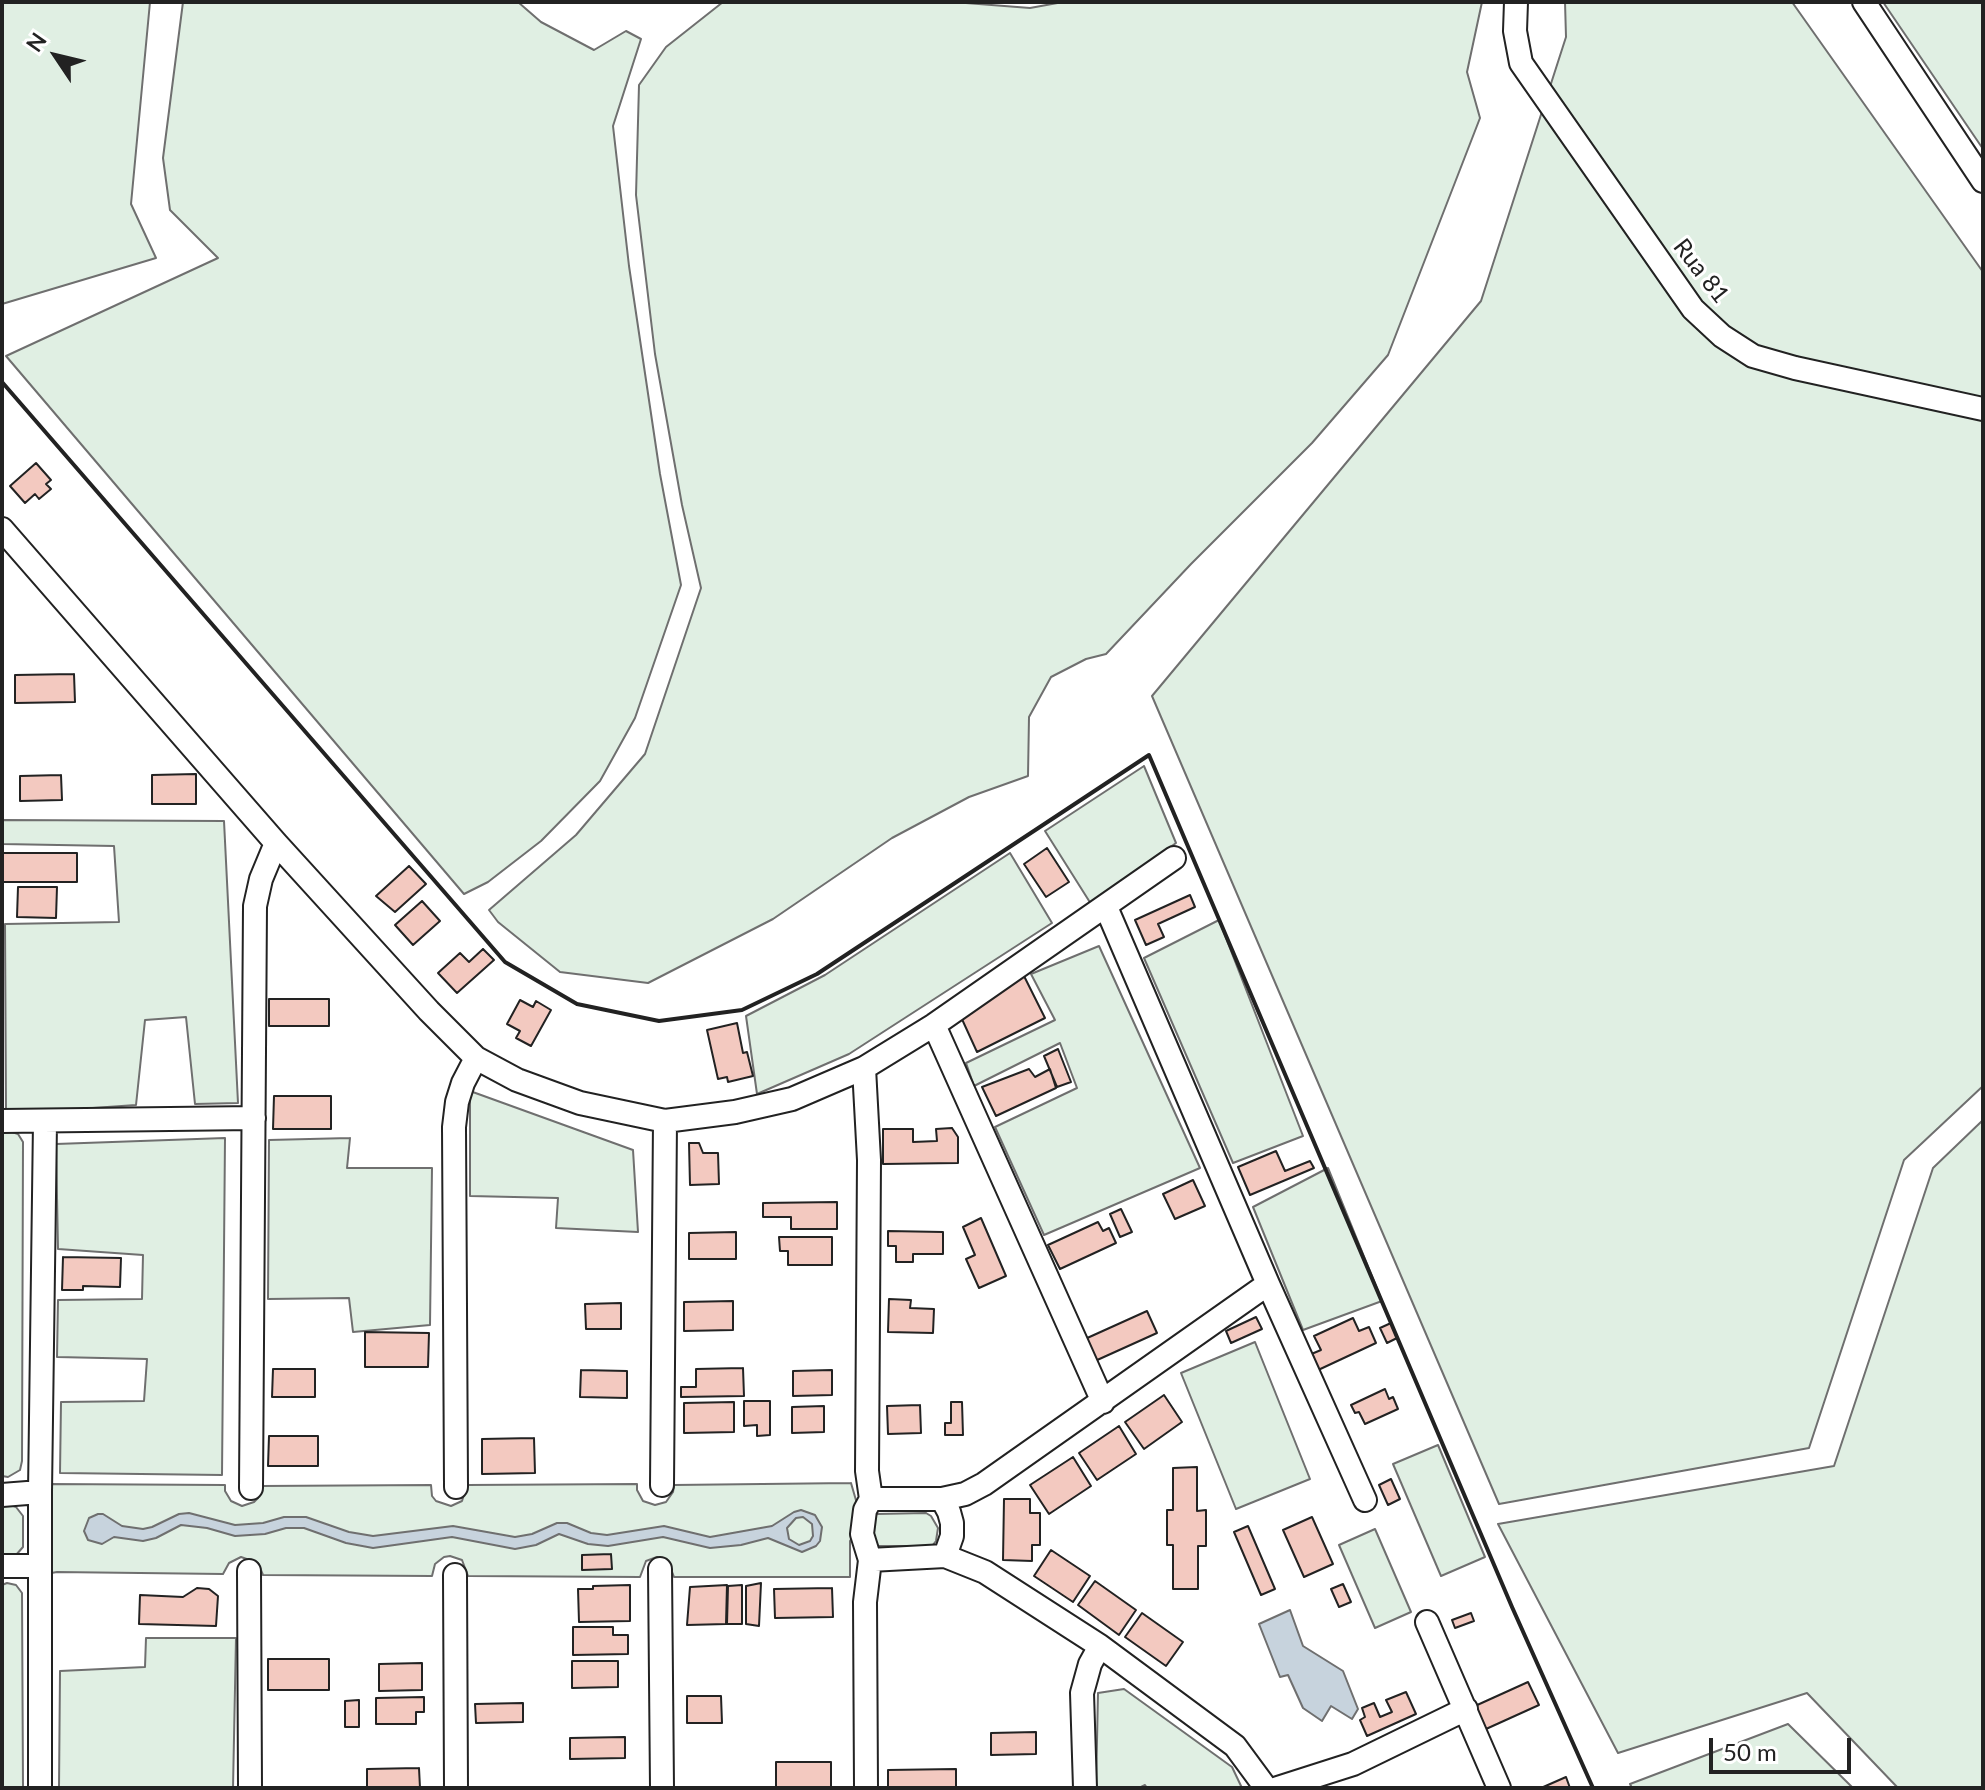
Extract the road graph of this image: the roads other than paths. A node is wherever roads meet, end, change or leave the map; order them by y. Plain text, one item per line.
1 (1516, 2) edge
2 (1864, 2) edge
3 (1983, 181) edge
4 (1983, 409) edge
5 (3, 532) edge
6 (276, 843) junction
7 (1174, 858) dead end
8 (1106, 907) junction
9 (934, 1025) junction
10 (476, 1058) junction
11 (864, 1068) junction
12 (254, 1118) junction
13 (2, 1121) edge
14 (665, 1121) junction
15 (45, 1122) junction
16 (1268, 1284) junction
17 (1103, 1402) junction
18 (662, 1485) dead end
19 (456, 1487) dead end
20 (251, 1488) dead end
21 (40, 1492) junction
22 (2, 1495) edge
23 (871, 1499) junction
24 (942, 1499) junction
25 (1365, 1500) dead end
26 (945, 1556) junction
27 (870, 1560) junction
28 (2, 1566) edge
29 (40, 1566) junction
30 (660, 1569) dead end
31 (249, 1571) dead end
32 (455, 1575) dead end
33 (1427, 1622) dead end
34 (1100, 1646) junction
35 (1466, 1709) junction
36 (40, 1788) edge
37 (250, 1788) edge
38 (456, 1788) edge
39 (662, 1788) edge
40 (866, 1788) edge
41 (1085, 1788) edge
42 (1266, 1788) edge
43 (1278, 1788) edge
44 (1499, 1788) edge

1 - 4 street, Rua 81
2 - 3 street
5 - 6 street
6 - 10 street
6 - 12 street
7 - 8 street
8 - 9 street
8 - 16 street
9 - 11 street
9 - 17 street
10 - 14 street
10 - 19 street
11 - 14 street
11 - 23 street
12 - 15 street
12 - 20 street
13 - 15 street
14 - 18 street
15 - 21 street
16 - 17 street
16 - 25 street
17 - 24 street
21 - 22 street
21 - 29 street
23 - 24 street
23 - 27 street
24 - 26 street
26 - 27 street
26 - 34 street
27 - 40 street
28 - 29 street
29 - 36 street
30 - 39 street
31 - 37 street
32 - 38 street
33 - 35 street
34 - 41 street
34 - 42 street
35 - 43 street
35 - 44 street

